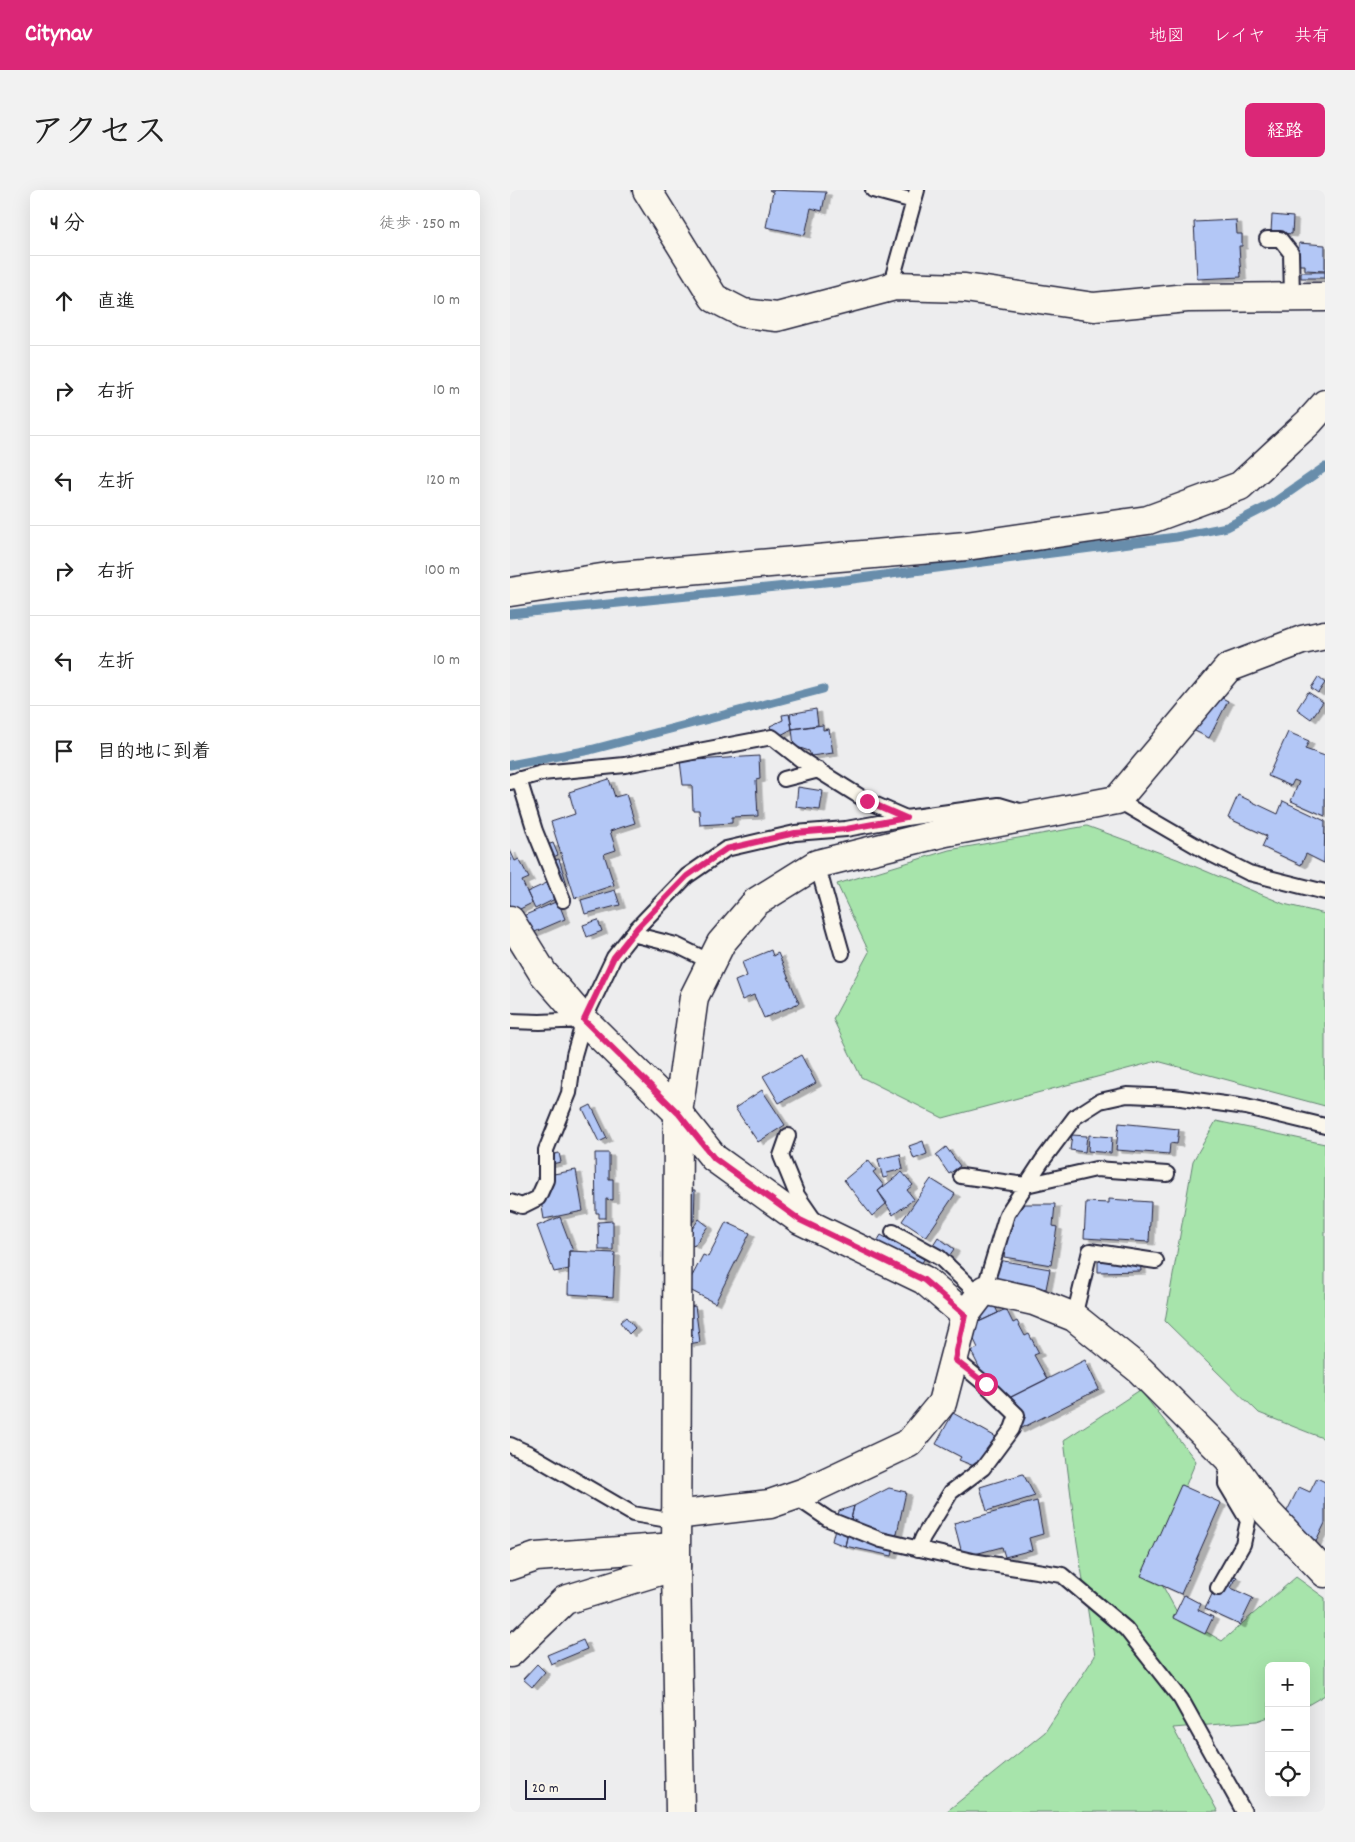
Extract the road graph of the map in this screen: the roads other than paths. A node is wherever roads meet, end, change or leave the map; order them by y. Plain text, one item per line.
1 (647, 190) edge
2 (873, 190) edge
3 (916, 195) edge
4 (1267, 239) dead end
5 (890, 287) junction
6 (1292, 296) junction
7 (1325, 297) edge
8 (1325, 404) edge
9 (510, 592) edge
10 (1325, 635) edge
11 (819, 770) junction
12 (784, 779) dead end
13 (515, 780) edge
14 (1117, 800) junction
15 (1030, 816) junction
16 (906, 818) junction
17 (817, 864) junction
18 (1325, 892) edge
19 (563, 900) dead end
20 (510, 920) edge
21 (632, 934) junction
22 (842, 953) dead end
23 (711, 962) junction
24 (584, 1020) junction
25 (510, 1021) edge
26 (678, 1113) junction
27 (1325, 1126) edge
28 (788, 1136) dead end
29 (1167, 1174) dead end
30 (961, 1176) dead end
31 (1026, 1185) junction
32 (510, 1202) edge
33 (823, 1232) junction
34 (893, 1232) dead end
35 (1156, 1261) dead end
36 (976, 1300) junction
37 (1074, 1316) junction
38 (955, 1360) junction
39 (510, 1445) edge
40 (1228, 1458) junction
41 (794, 1496) junction
42 (675, 1515) junction
43 (918, 1549) junction
44 (676, 1557) junction
45 (510, 1566) edge
46 (1325, 1572) edge
47 (1218, 1588) dead end
48 (510, 1653) edge
49 (680, 1812) edge
50 (1244, 1812) edge

1 - 5 street
2 - 3 lane
3 - 5 lane
4 - 6 lane
5 - 6 street
6 - 7 street
8 - 9 street
10 - 14 street
11 - 12 lane
11 - 13 lane
11 - 16 lane
13 - 19 lane
14 - 15 street
14 - 18 lane
15 - 16 lane
15 - 17 street
16 - 21 lane
17 - 22 lane
17 - 23 street
20 - 24 street
21 - 23 lane
21 - 24 lane
23 - 26 street
24 - 25 lane
24 - 26 street
24 - 32 lane
26 - 33 street
26 - 42 street
27 - 31 lane
28 - 33 lane
29 - 31 lane
30 - 31 lane
31 - 36 lane
33 - 36 street
34 - 36 lane
35 - 37 lane
36 - 37 street
36 - 38 street
37 - 40 street
38 - 41 street
38 - 43 lane
39 - 42 lane
40 - 46 street
40 - 47 lane
41 - 42 street
41 - 43 lane
42 - 44 street
43 - 50 lane
44 - 45 street
44 - 48 street
44 - 49 street

